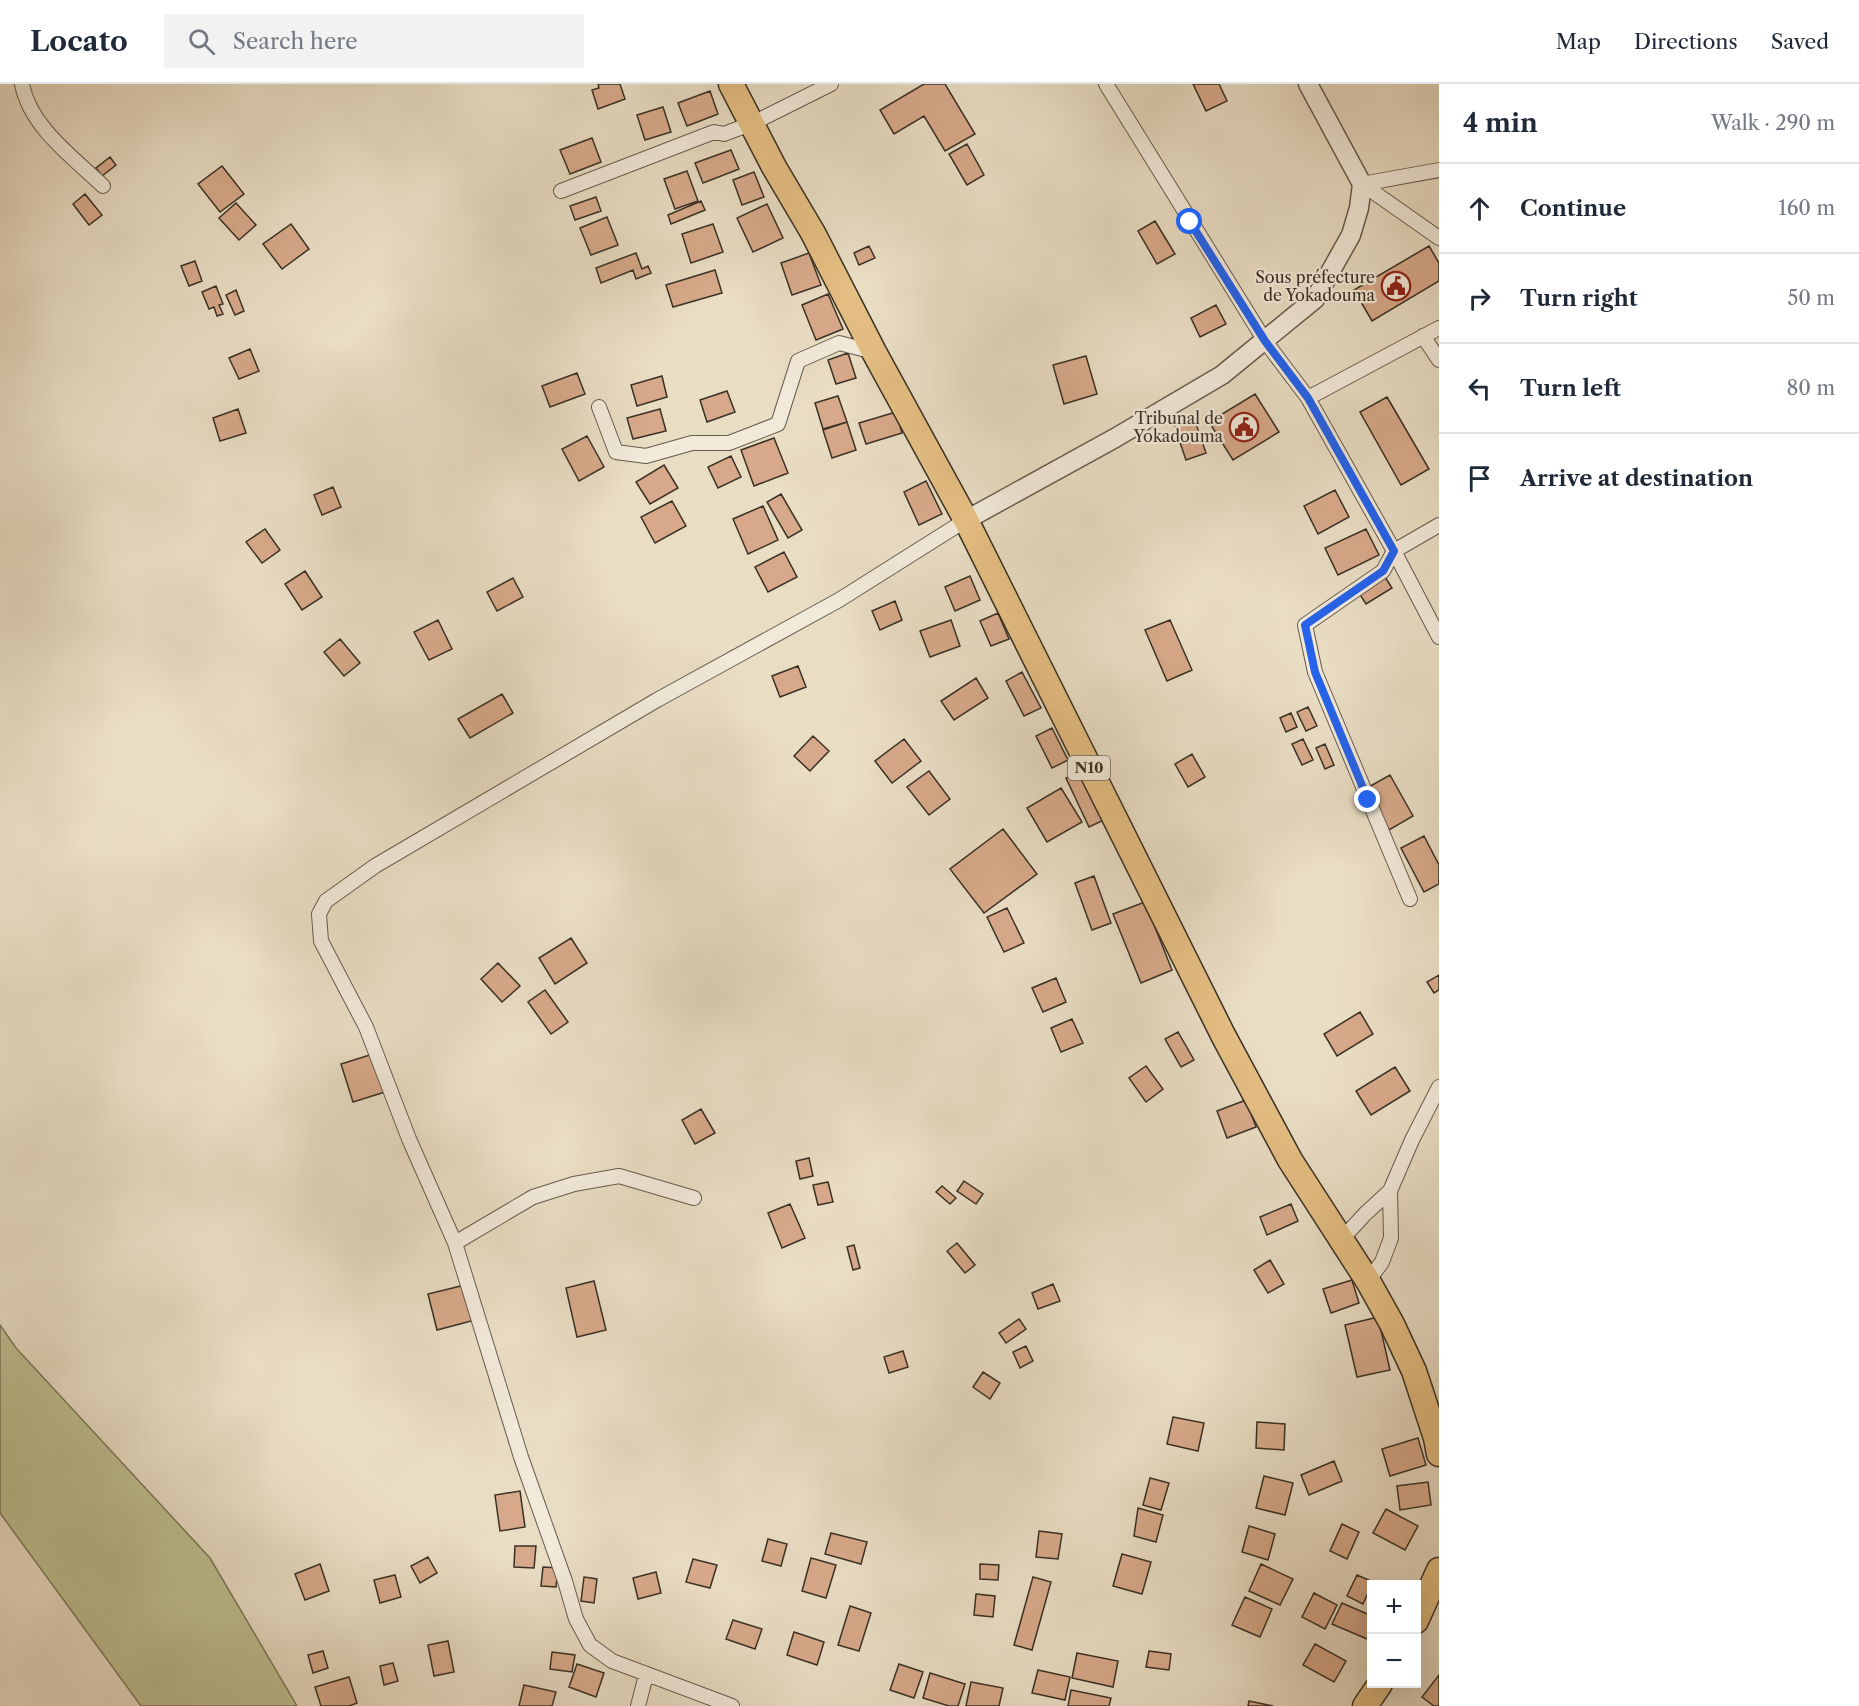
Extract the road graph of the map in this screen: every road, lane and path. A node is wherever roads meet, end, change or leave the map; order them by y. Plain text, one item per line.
1 (22, 84) edge
2 (731, 84) edge
3 (831, 84) edge
4 (1106, 84) edge
5 (1308, 84) edge
6 (753, 123) junction
7 (1439, 170) edge
8 (1362, 184) junction
9 (103, 186) dead end
10 (561, 191) dead end
11 (1439, 238) edge
12 (1439, 328) edge
13 (1423, 336) junction
14 (1265, 341) junction
15 (874, 352) junction
16 (1439, 360) edge
17 (1308, 398) junction
18 (599, 407) dead end
19 (966, 520) junction
20 (1439, 525) edge
21 (1394, 551) junction
22 (1439, 637) edge
23 (1410, 899) dead end
24 (1439, 1087) edge
25 (1390, 1191) junction
26 (694, 1198) dead end
27 (1342, 1239) junction
28 (455, 1243) junction
29 (1368, 1281) junction
30 (1439, 1454) edge
31 (1439, 1570) edge
32 (1421, 1610) edge
33 (646, 1675) junction
34 (1377, 1688) edge
35 (638, 1706) edge
36 (732, 1706) edge
37 (1365, 1706) edge

1 - 9 street
2 - 6 highway, N10
3 - 6 street
4 - 14 street
5 - 8 street
6 - 10 street
6 - 15 highway, N10
7 - 8 street
8 - 11 street
8 - 14 street
12 - 13 street
13 - 16 street
13 - 17 street
14 - 17 street
14 - 19 street
15 - 18 street
15 - 19 highway, N10
17 - 21 street
19 - 27 highway, N10
19 - 28 street
20 - 21 street
21 - 22 street
21 - 23 street
24 - 25 street
25 - 27 street
25 - 29 street
26 - 28 street
27 - 29 highway, N10
28 - 33 street
29 - 30 highway, N10
31 - 32 highway
33 - 35 street
33 - 36 street
34 - 37 highway

